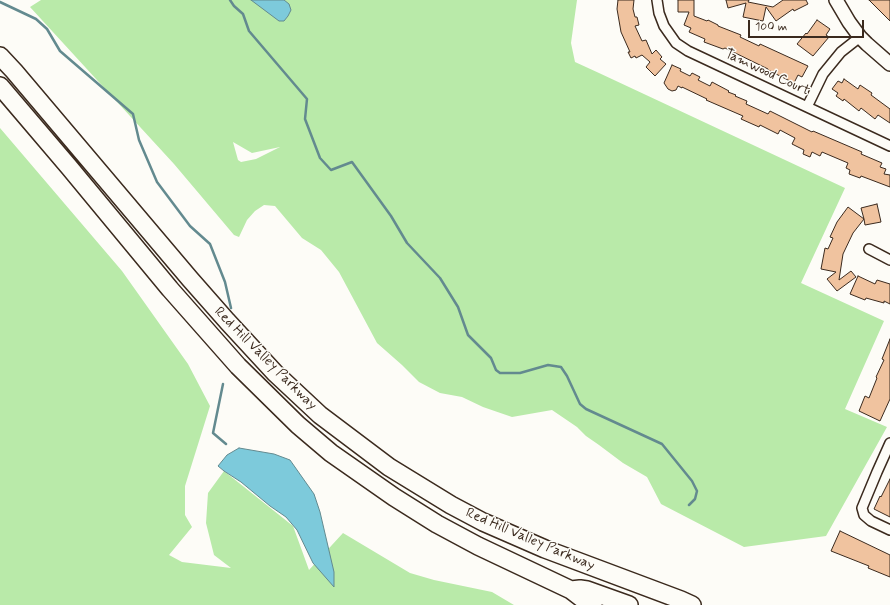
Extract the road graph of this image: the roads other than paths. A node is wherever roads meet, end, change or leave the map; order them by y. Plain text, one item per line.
1 (657, 0) edge
2 (836, 0) edge
3 (860, 36) junction
4 (0, 56) edge
5 (890, 64) edge
6 (0, 86) edge
7 (807, 107) junction
8 (890, 146) edge
9 (869, 249) dead end
10 (890, 260) edge
11 (890, 443) edge
12 (890, 530) edge
13 (570, 590) junction
14 (686, 602) edge
15 (593, 605) edge
16 (629, 605) edge
17 (699, 605) edge

1 - 7 street, Tamwood Court
2 - 3 street
3 - 5 street
3 - 7 street
4 - 14 highway, Red Hill Valley Parkway
6 - 13 highway, Red Hill Valley Parkway
7 - 8 street, Tamwood Court
9 - 10 street
11 - 12 street
13 - 15 highway
13 - 16 highway, Red Hill Valley Parkway
14 - 17 highway, Red Hill Valley Parkway

